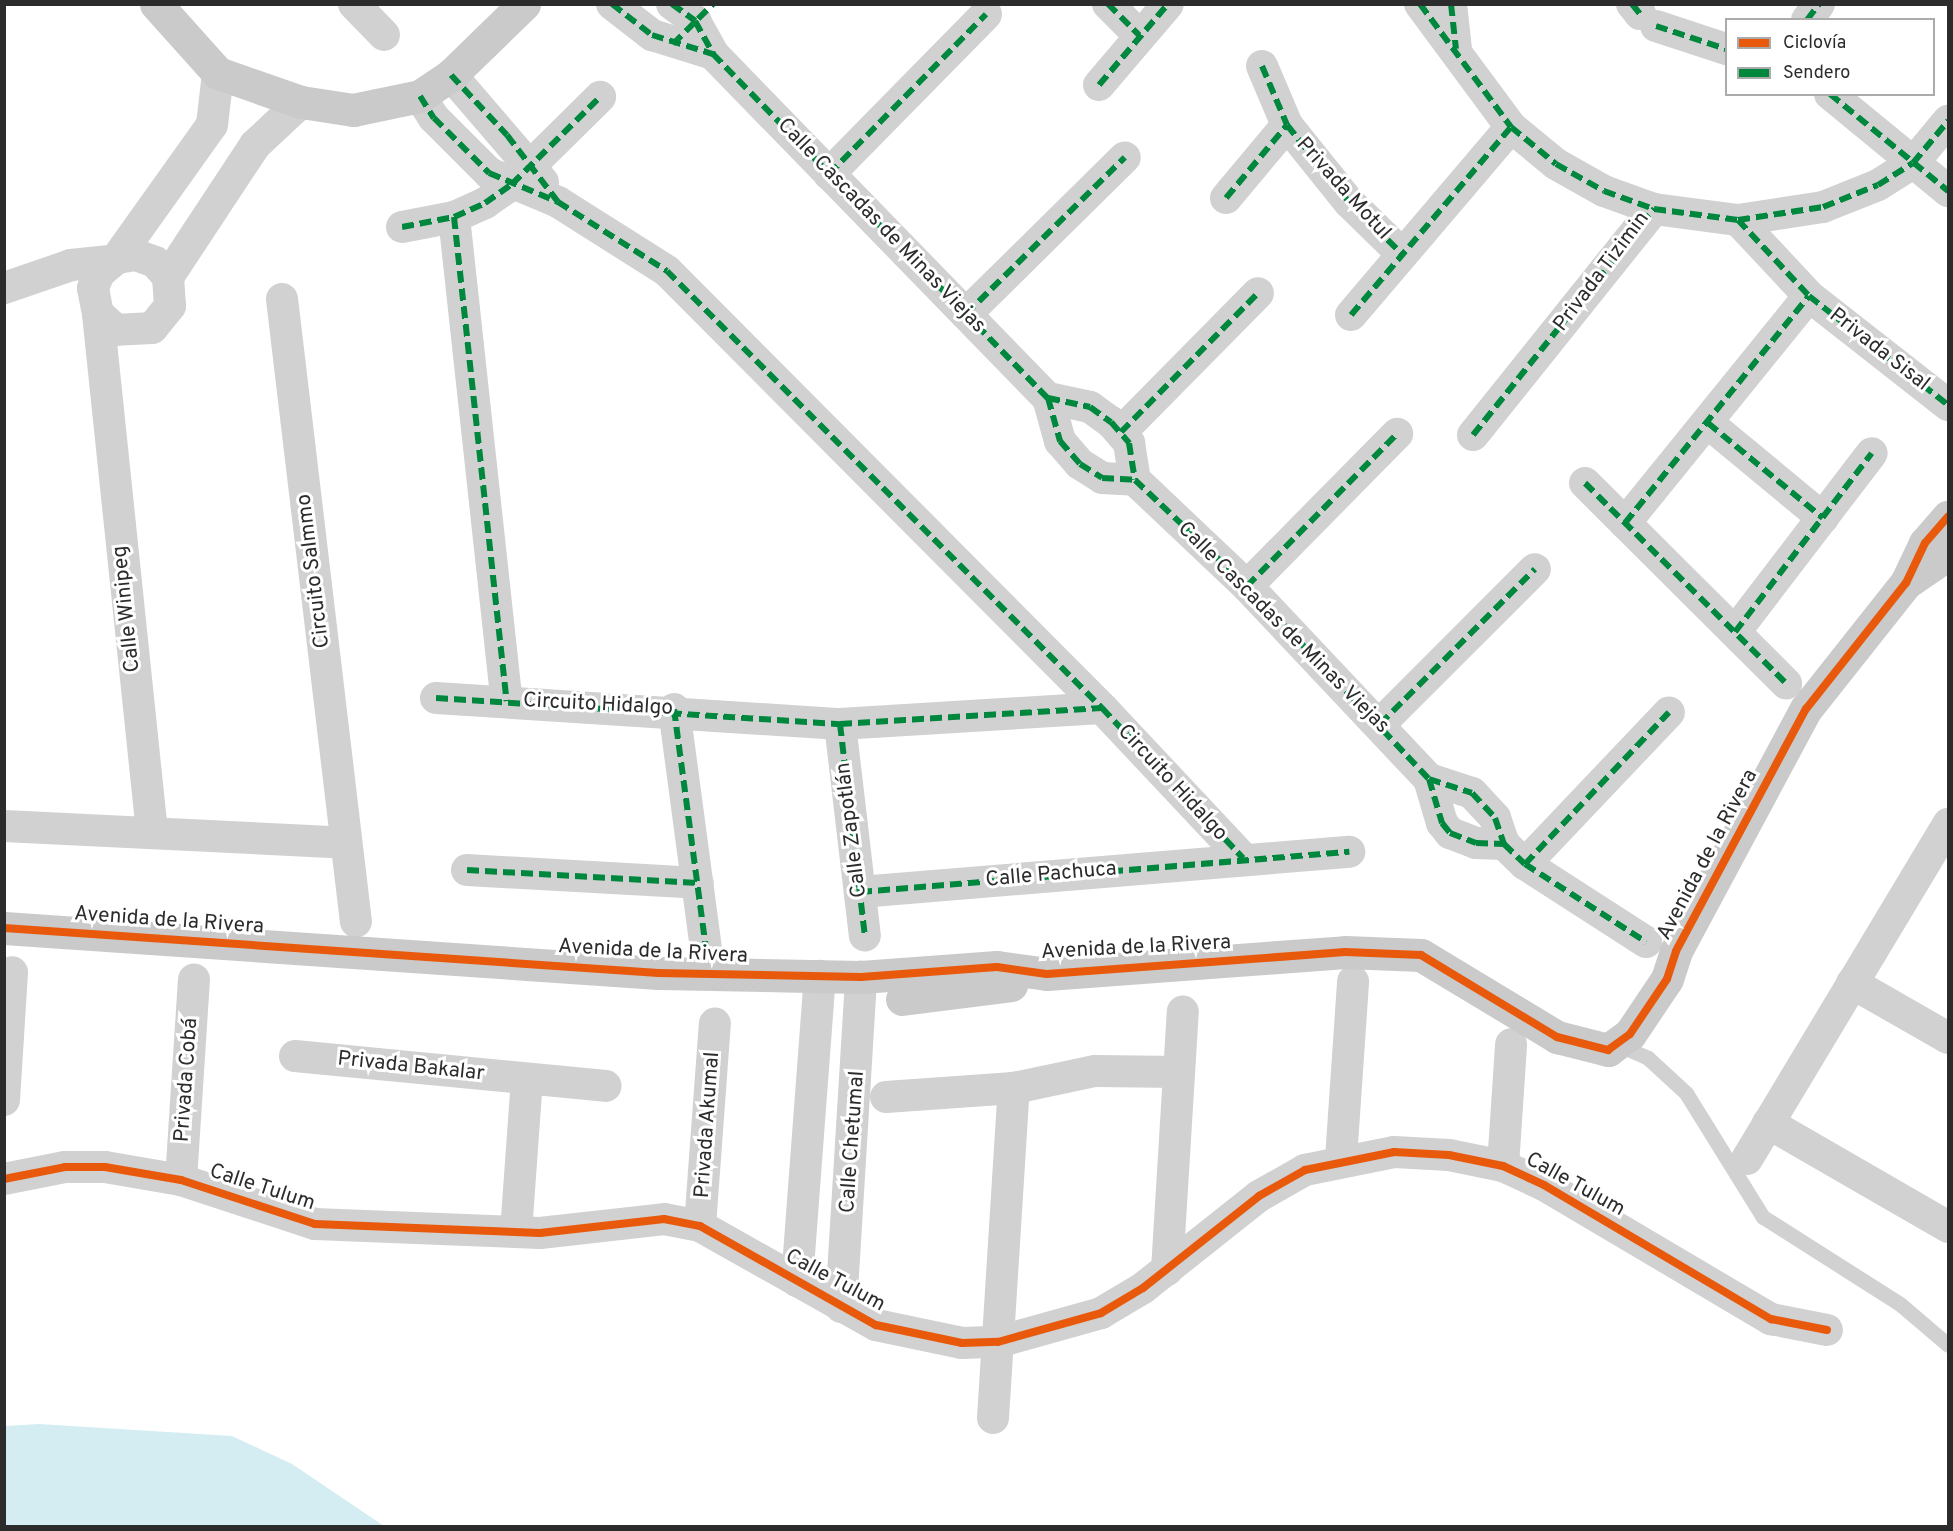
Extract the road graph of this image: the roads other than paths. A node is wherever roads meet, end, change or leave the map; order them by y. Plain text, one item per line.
1 (156, 4) edge
2 (354, 4) edge
3 (524, 4) edge
4 (612, 4) edge
5 (1108, 4) edge
6 (1168, 4) edge
7 (1420, 4) edge
8 (1451, 4) edge
9 (1819, 4) edge
10 (694, 10) edge
11 (986, 14) dead end
12 (1643, 15) edge
13 (1808, 18) edge
14 (384, 35) dead end
15 (1139, 35) junction
16 (673, 45) junction
17 (1725, 49) edge
18 (1456, 50) junction
19 (713, 54) junction
20 (1262, 66) dead end
21 (218, 73) junction
22 (451, 75) junction
23 (1100, 85) dead end
24 (420, 96) junction
25 (1832, 96) edge
26 (600, 97) dead end
27 (301, 102) junction
28 (1948, 121) edge
29 (212, 125) junction
30 (1287, 125) junction
31 (1511, 126) junction
32 (255, 145) junction
33 (1125, 158) dead end
34 (1914, 163) junction
35 (521, 174) junction
36 (829, 174) junction
37 (1948, 190) edge
38 (1226, 198) dead end
39 (1654, 209) junction
40 (454, 217) junction
41 (1738, 220) junction
42 (402, 227) dead end
43 (1401, 253) junction
44 (114, 259) junction
45 (38, 275) junction
46 (168, 277) junction
47 (4, 288) edge
48 (1258, 293) dead end
49 (1809, 296) junction
50 (282, 299) dead end
51 (96, 309) junction
52 (966, 314) junction
53 (1351, 315) dead end
54 (139, 333) junction
55 (103, 387) junction
56 (1048, 398) junction
57 (1948, 405) edge
58 (1708, 423) junction
59 (1121, 432) junction
60 (1397, 434) dead end
61 (1473, 435) dead end
62 (1872, 453) dead end
63 (1135, 480) junction
64 (1585, 483) dead end
65 (1822, 518) junction
66 (1948, 518) edge
67 (1625, 523) junction
68 (1948, 554) edge
69 (1535, 569) dead end
70 (1906, 583) junction
71 (1247, 586) junction
72 (1735, 632) junction
73 (1786, 683) dead end
74 (436, 698) dead end
75 (507, 701) junction
76 (1102, 708) junction
77 (674, 709) junction
78 (1669, 712) dead end
79 (840, 724) junction
80 (1380, 724) junction
81 (1429, 779) junction
82 (4, 826) edge
83 (152, 832) junction
84 (1945, 839) edge
85 (346, 843) junction
86 (1348, 852) dead end
87 (1514, 854) junction
88 (1243, 858) junction
89 (467, 870) dead end
90 (698, 883) junction
91 (860, 892) junction
92 (356, 922) dead end
93 (4, 928) edge
94 (865, 936) dead end
95 (1661, 946) junction
96 (706, 948) dead end
97 (297, 957) junction
98 (8, 960) edge
99 (1349, 966) junction
100 (194, 979) dead end
101 (1852, 983) junction
102 (820, 987) junction
103 (861, 989) junction
104 (1183, 1011) dead end
105 (715, 1024) dead end
106 (1948, 1038) edge
107 (1511, 1044) dead end
108 (1619, 1045) junction
109 (6, 1048) edge
110 (295, 1056) dead end
111 (1179, 1072) junction
112 (527, 1079) junction
113 (606, 1086) dead end
114 (1014, 1088) junction
115 (886, 1097) dead end
116 (4, 1100) edge
117 (812, 1107) junction
118 (855, 1112) junction
119 (1768, 1123) junction
120 (1341, 1159) junction
121 (1747, 1159) dead end
122 (1503, 1166) junction
123 (4, 1179) edge
124 (181, 1180) junction
125 (700, 1226) junction
126 (1948, 1227) edge
127 (516, 1232) junction
128 (1167, 1270) junction
129 (797, 1281) junction
130 (841, 1307) junction
131 (1827, 1330) dead end
132 (998, 1342) junction
133 (1948, 1345) edge
134 (993, 1418) dead end

1 - 21 street
2 - 14 street
3 - 22 street
4 - 16 street
5 - 15 street
6 - 15 street
7 - 18 street
8 - 18 street
9 - 13 street
10 - 16 street
10 - 19 street, Calle Cascadas de Minas Viejas
11 - 36 street
12 - 17 street
15 - 23 street
16 - 19 street
18 - 31 street, Privada Tizimin
19 - 36 street, Calle Cascadas de Minas Viejas
20 - 30 street, Privada Motul
21 - 27 street
21 - 29 street
22 - 24 street
22 - 35 street, Circuito Hidalgo
24 - 27 street
24 - 35 street, Circuito Hidalgo
25 - 34 street
26 - 35 street
27 - 32 street
28 - 34 street
29 - 32 street
29 - 44 street
30 - 38 street, Privada Motul
30 - 43 street, Privada Motul
31 - 39 street, Privada Tizimin
31 - 43 street, Privada Motul
32 - 46 street
33 - 52 street
34 - 37 street
34 - 41 street
35 - 40 street
35 - 76 street, Circuito Hidalgo
36 - 52 street, Calle Cascadas de Minas Viejas
39 - 41 street
39 - 61 street, Privada Tizimin
40 - 42 street
40 - 75 street, Circuito Hidalgo
41 - 49 street, Privada Sisal
43 - 53 street, Privada Motul
44 - 45 street
44 - 46 street
44 - 51 street
45 - 47 street
45 - 51 street
46 - 54 street
48 - 59 street
49 - 57 street, Privada Sisal
49 - 58 street
50 - 85 street, Circuito Salmmo
51 - 54 street
51 - 55 street, Calle Winipeg
52 - 56 street, Calle Cascadas de Minas Viejas
54 - 55 street
55 - 83 street, Calle Winipeg
56 - 59 street
56 - 63 street, Calle Cascadas de Minas Viejas
58 - 65 street
58 - 67 street
59 - 63 street
60 - 71 street
62 - 65 street
63 - 71 street, Calle Cascadas de Minas Viejas
64 - 67 street
65 - 72 street
66 - 70 street, Avenida de la Rivera
67 - 72 street
68 - 70 street, Avenida de la Rivera
69 - 80 street
70 - 95 street, Avenida de la Rivera
71 - 80 street, Calle Cascadas de Minas Viejas
72 - 73 street
74 - 75 street
75 - 77 street, Circuito Hidalgo
76 - 79 street, Circuito Hidalgo
76 - 88 street, Circuito Hidalgo
77 - 79 street, Circuito Hidalgo
77 - 90 street
78 - 87 street
79 - 91 street, Calle Zapotlán
80 - 81 street, Calle Cascadas de Minas Viejas
81 - 87 street
81 - 87 street, Calle Cascadas de Minas Viejas
82 - 83 street
83 - 85 street
84 - 101 street
85 - 92 street, Circuito Salmmo
86 - 88 street, Calle Pachuca
87 - 95 street, Calle Cascadas de Minas Viejas
88 - 91 street, Calle Pachuca
89 - 90 street
90 - 96 street
91 - 94 street, Calle Zapotlán
93 - 97 street, Avenida de la Rivera
95 - 99 street, Avenida de la Rivera
95 - 108 street, Avenida de la Rivera
97 - 98 street, Avenida de la Rivera
97 - 102 street, Avenida de la Rivera
98 - 109 street
99 - 103 street, Avenida de la Rivera
99 - 108 street, Avenida de la Rivera
99 - 120 street
100 - 124 street, Privada Cobá
101 - 106 street
101 - 119 street
102 - 103 street, Avenida de la Rivera
102 - 117 street, Calle Chetumal
103 - 118 street, Calle Chetumal
104 - 111 street
105 - 125 street, Privada Akumal
107 - 122 street
108 - 133 lane
109 - 116 street
110 - 112 street, Privada Bakalar
111 - 114 street
111 - 128 street
112 - 113 street, Privada Bakalar
112 - 127 street
114 - 115 street
114 - 132 street
117 - 118 street
117 - 129 street, Calle Chetumal
118 - 130 street, Calle Chetumal
119 - 121 street
119 - 126 street
120 - 122 street, Calle Tulum
120 - 128 street, Calle Tulum
122 - 131 street, Calle Tulum
123 - 124 street, Calle Tulum
124 - 127 street, Calle Tulum
125 - 127 street, Calle Tulum
125 - 129 street, Calle Tulum
128 - 132 street, Calle Tulum
129 - 130 street, Calle Tulum
130 - 132 street, Calle Tulum
132 - 134 street

